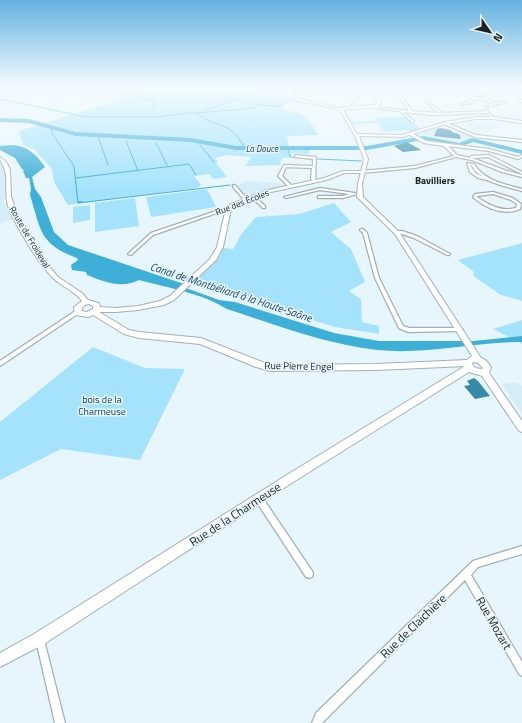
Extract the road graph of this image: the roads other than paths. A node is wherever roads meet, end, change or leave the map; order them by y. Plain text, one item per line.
1 (349, 121) edge
2 (467, 121) edge
3 (445, 123) junction
4 (411, 134) junction
5 (357, 135) junction
6 (522, 140) edge
7 (445, 145) junction
8 (296, 156) dead end
9 (456, 156) junction
10 (522, 156) edge
11 (0, 158) edge
12 (467, 158) junction
13 (314, 167) junction
14 (362, 172) junction
15 (522, 174) edge
16 (490, 179) junction
17 (314, 181) junction
18 (234, 186) dead end
19 (290, 186) junction
20 (516, 188) junction
21 (522, 190) edge
22 (356, 194) junction
23 (253, 197) junction
24 (319, 197) dead end
25 (505, 197) junction
26 (286, 198) dead end
27 (246, 200) junction
28 (264, 207) dead end
29 (229, 209) junction
30 (362, 230) dead end
31 (395, 232) junction
32 (130, 254) dead end
33 (448, 254) dead end
34 (86, 302) junction
35 (96, 310) junction
36 (77, 312) junction
37 (460, 330) junction
38 (0, 364) edge
39 (471, 364) junction
40 (484, 373) junction
41 (522, 428) edge
42 (259, 499) junction
43 (522, 550) edge
44 (309, 574) dead end
45 (466, 574) junction
46 (40, 640) junction
47 (0, 660) edge
48 (522, 671) edge
49 (60, 723) edge
50 (317, 723) edge

1 - 5 street
2 - 3 street
3 - 4 street
3 - 6 street
4 - 5 street
4 - 7 street
5 - 14 street
7 - 9 street
7 - 10 street
8 - 13 street
9 - 12 street
9 - 14 street
11 - 34 street, Route de Froideval
12 - 15 street
12 - 15 street
13 - 17 street
13 - 19 street
14 - 17 street, Rue des Écoles
14 - 22 street
16 - 16 street
16 - 20 street
17 - 19 street, Rue des Écoles
18 - 27 street
19 - 23 street, Rue des Écoles
20 - 21 street
20 - 25 street
22 - 24 street
22 - 26 street
22 - 31 street
23 - 27 street, Rue des Écoles
23 - 28 street
25 - 25 street
27 - 29 street, Rue des Écoles
29 - 32 street, Rue des Écoles
29 - 35 street
30 - 37 street
31 - 33 street
31 - 37 street
34 - 35 street, Route de Froideval
34 - 36 street
35 - 36 street
35 - 39 street, Rue Pierre Engel
36 - 38 street
37 - 39 street
39 - 40 street
39 - 40 street
39 - 42 street, Rue de la Charmeuse
40 - 41 street
42 - 44 street
42 - 46 street, Rue de la Charmeuse
43 - 45 street, Rue de Claichière
45 - 48 street, Rue Mozart
45 - 50 street, Rue de Claichière
46 - 47 street, Rue de la Charmeuse
46 - 49 street

